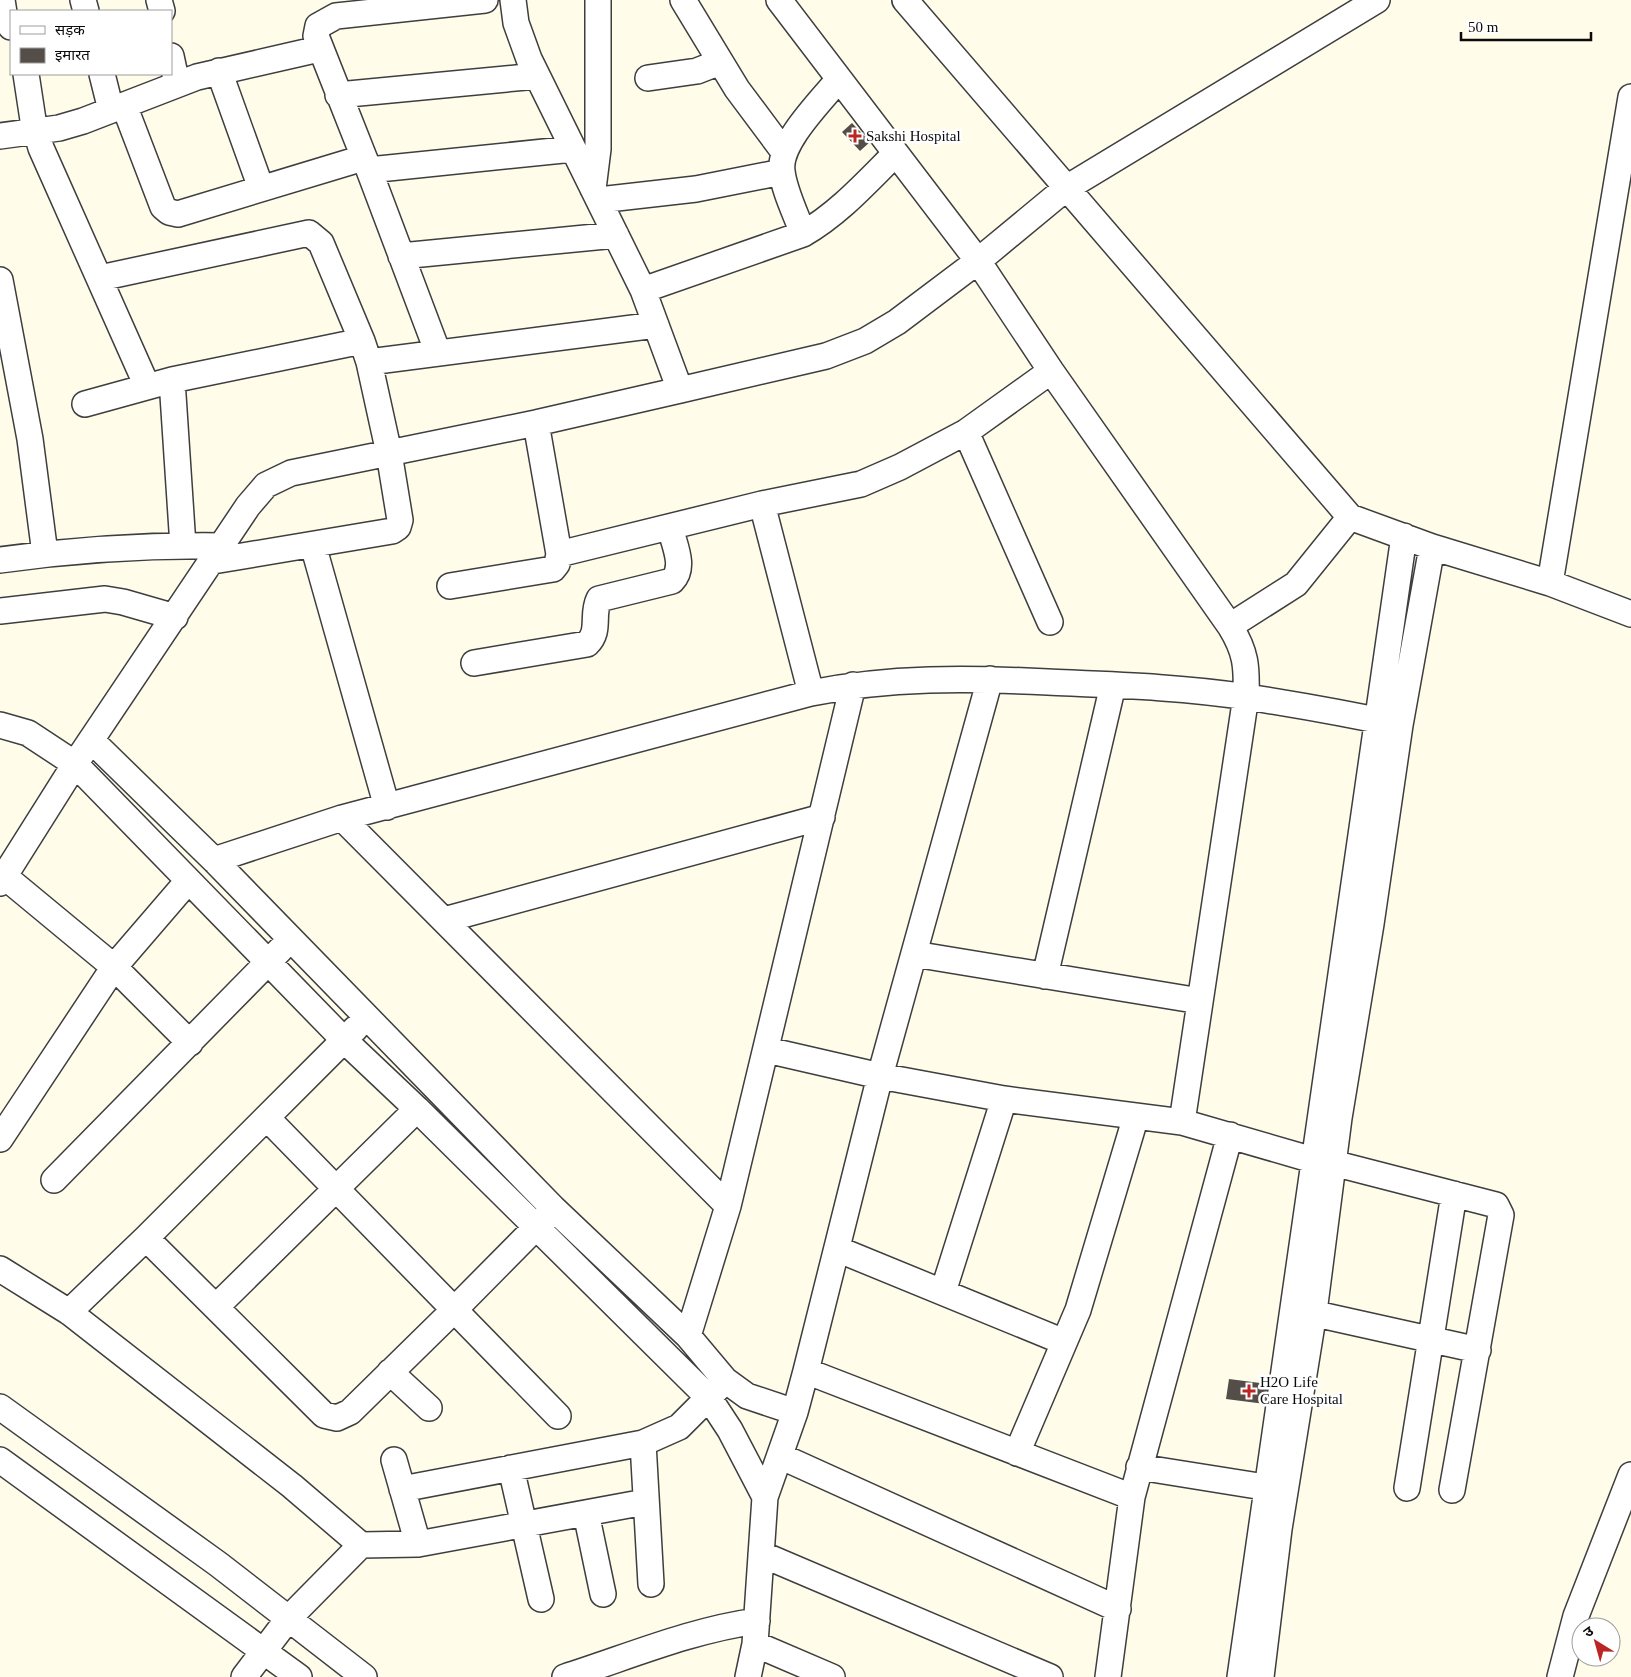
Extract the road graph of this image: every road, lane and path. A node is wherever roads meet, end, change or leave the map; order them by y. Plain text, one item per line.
1 (2, 0) edge
2 (485, 0) edge
3 (513, 0) edge
4 (598, 0) edge
5 (683, 0) edge
6 (778, 0) edge
7 (905, 0) edge
8 (1369, 2) edge
9 (400, 4) edge
10 (10, 26) edge
11 (319, 48) junction
12 (172, 61) edge
13 (720, 62) junction
14 (218, 71) junction
15 (26, 75) edge
16 (102, 75) edge
17 (537, 76) junction
18 (648, 78) dead end
19 (838, 80) junction
20 (177, 84) junction
21 (338, 95) junction
22 (1631, 96) edge
23 (118, 107) junction
24 (36, 132) junction
25 (0, 136) edge
26 (573, 149) junction
27 (895, 154) junction
28 (783, 162) junction
29 (366, 164) junction
30 (261, 188) junction
31 (1066, 189) junction
32 (596, 195) junction
33 (802, 234) junction
34 (616, 235) junction
35 (401, 256) junction
36 (978, 261) junction
37 (100, 278) junction
38 (0, 280) edge
39 (643, 290) junction
40 (656, 325) junction
41 (4, 333) edge
42 (365, 352) junction
43 (438, 353) junction
44 (1051, 371) junction
45 (172, 380) junction
46 (147, 386) junction
47 (680, 390) junction
48 (85, 404) dead end
49 (536, 423) junction
50 (966, 432) junction
51 (389, 453) junction
52 (762, 504) junction
53 (1350, 517) junction
54 (670, 527) junction
55 (1404, 536) junction
56 (312, 545) junction
57 (183, 546) junction
58 (1432, 547) junction
59 (217, 553) junction
60 (45, 554) junction
61 (559, 554) junction
62 (0, 560) edge
63 (1550, 582) junction
64 (450, 586) dead end
65 (0, 609) edge
66 (1631, 614) edge
67 (175, 617) junction
68 (1050, 622) dead end
69 (1230, 626) junction
70 (474, 664) dead end
71 (990, 679) junction
72 (853, 684) junction
73 (1113, 685) junction
74 (811, 694) junction
75 (1246, 696) junction
76 (1389, 722) junction
77 (0, 725) edge
78 (91, 740) junction
79 (75, 764) junction
80 (386, 807) junction
81 (822, 817) junction
82 (342, 818) junction
83 (214, 860) junction
84 (2, 880) edge
85 (188, 881) junction
86 (444, 920) junction
87 (290, 939) junction
88 (914, 954) junction
89 (269, 963) junction
90 (114, 967) junction
91 (1045, 976) junction
92 (1200, 1001) junction
93 (367, 1017) junction
94 (344, 1040) junction
95 (190, 1043) junction
96 (767, 1050) junction
97 (880, 1076) junction
98 (1004, 1099) junction
99 (417, 1109) junction
100 (1136, 1116) junction
101 (267, 1118) junction
102 (1182, 1122) junction
103 (1230, 1135) junction
104 (0, 1139) edge
105 (1323, 1161) junction
106 (54, 1180) dead end
107 (336, 1189) junction
108 (1454, 1194) junction
109 (728, 1206) junction
110 (554, 1208) junction
111 (535, 1228) junction
112 (146, 1238) junction
113 (836, 1249) junction
114 (0, 1269) edge
115 (943, 1292) junction
116 (217, 1306) junction
117 (455, 1310) junction
118 (1303, 1311) junction
119 (68, 1312) junction
120 (688, 1336) junction
121 (1429, 1339) junction
122 (1064, 1342) junction
123 (1478, 1350) junction
124 (390, 1372) junction
125 (806, 1372) junction
126 (725, 1380) junction
127 (708, 1398) junction
128 (0, 1407) edge
129 (429, 1408) dead end
130 (795, 1412) junction
131 (558, 1416) dead end
132 (644, 1443) junction
133 (1017, 1453) junction
134 (780, 1456) junction
135 (0, 1460) edge
136 (394, 1460) dead end
137 (1139, 1467) junction
138 (511, 1468) junction
139 (1631, 1475) edge
140 (1407, 1488) dead end
141 (402, 1489) junction
142 (1276, 1489) junction
143 (1452, 1490) dead end
144 (1132, 1496) junction
145 (765, 1497) junction
146 (645, 1502) junction
147 (586, 1513) junction
148 (524, 1525) junction
149 (418, 1544) junction
150 (361, 1545) junction
151 (761, 1554) junction
152 (651, 1584) dead end
153 (603, 1594) dead end
154 (541, 1598) dead end
155 (1118, 1609) junction
156 (288, 1619) junction
157 (756, 1633) junction
158 (264, 1650) junction
159 (244, 1677) edge
160 (299, 1677) edge
161 (364, 1677) edge
162 (565, 1677) edge
163 (748, 1677) edge
164 (832, 1677) edge
165 (1050, 1677) edge
166 (1108, 1677) edge
167 (1240, 1677) edge
168 (1261, 1677) edge
169 (1560, 1677) edge

1 - 10 street
2 - 9 street
3 - 17 street
4 - 32 street
5 - 13 street
6 - 19 street
7 - 31 street
8 - 31 street
9 - 11 street
11 - 14 street
11 - 21 street
12 - 20 street
13 - 18 street
13 - 28 street
14 - 20 street
14 - 30 street
15 - 24 street
16 - 23 street
17 - 21 street
17 - 26 street
19 - 27 street
19 - 28 street
20 - 23 street
21 - 29 street
22 - 63 street
23 - 24 street
23 - 30 street
24 - 25 street
24 - 37 street
26 - 29 street
26 - 32 street
27 - 33 street
27 - 36 street
28 - 32 street
28 - 33 street
29 - 30 street
29 - 35 street
31 - 36 street
31 - 53 street
32 - 34 street
33 - 39 street
34 - 35 street
34 - 39 street
35 - 43 street
36 - 44 street
36 - 47 street
37 - 42 street
37 - 46 street
38 - 41 street
39 - 40 street
40 - 43 street
40 - 47 street
41 - 60 street
42 - 43 street
42 - 45 street
42 - 51 street
44 - 50 street
44 - 69 street
45 - 46 street
45 - 57 street
46 - 48 street
47 - 49 street
49 - 51 street
49 - 61 street
50 - 52 street
50 - 68 street
51 - 56 street
51 - 59 street
52 - 54 street
52 - 74 street
53 - 55 street
53 - 69 street
54 - 61 street
54 - 70 street
55 - 58 street
55 - 76 street
56 - 59 street
56 - 80 street
57 - 59 street
57 - 60 street
58 - 63 street
58 - 76 street
59 - 67 street
60 - 62 street
61 - 64 street
63 - 66 street
65 - 67 street
67 - 78 street
69 - 75 street
71 - 72 street
71 - 73 street
71 - 88 street
72 - 74 street
72 - 81 street
73 - 75 street
73 - 91 street
74 - 80 street
75 - 76 street
75 - 92 street
76 - 105 street
77 - 79 street
78 - 79 street
78 - 83 street
79 - 84 street
79 - 85 street
80 - 82 street
81 - 86 street
81 - 96 street
82 - 83 street
82 - 86 street
83 - 87 street
84 - 90 street
85 - 89 street
85 - 90 street
86 - 109 street
87 - 89 street
87 - 93 street
88 - 91 street
88 - 97 street
89 - 94 street
89 - 95 street
90 - 95 street
90 - 104 street
91 - 92 street
92 - 102 street
93 - 94 street
93 - 110 street
94 - 99 street
94 - 101 street
95 - 106 street
96 - 97 street
96 - 109 street
97 - 98 street
97 - 113 street
98 - 100 street
98 - 115 street
99 - 107 street
99 - 111 street
100 - 102 street
100 - 122 street
101 - 107 street
101 - 112 street
102 - 103 street
103 - 105 street
103 - 137 street
105 - 108 street
105 - 118 street
107 - 116 street
107 - 117 street
108 - 121 street
108 - 123 street
109 - 120 street
110 - 111 street
110 - 120 street
111 - 117 street
111 - 127 street
112 - 116 street
112 - 119 street
113 - 115 street
113 - 125 street
114 - 119 street
115 - 122 street
116 - 124 street
117 - 124 street
117 - 131 street
118 - 121 street
118 - 142 street
119 - 150 street
120 - 126 street
121 - 123 street
121 - 140 street
122 - 133 street
123 - 143 street
124 - 129 street
125 - 130 street
125 - 133 street
126 - 127 street
126 - 130 street
127 - 132 street
127 - 145 street
128 - 156 street
130 - 134 street
132 - 138 street
132 - 146 street
133 - 144 street
134 - 145 street
134 - 155 street
135 - 158 street
136 - 141 street
137 - 142 street
137 - 144 street
138 - 141 street
138 - 148 street
139 - 169 street
141 - 149 street
142 - 167 street
142 - 168 street
144 - 155 street
145 - 151 street
146 - 147 street
146 - 152 street
147 - 148 street
147 - 153 street
148 - 149 street
148 - 154 street
149 - 150 street
150 - 156 street
151 - 157 street
151 - 165 street
155 - 166 street
156 - 158 street
156 - 161 street
157 - 162 street
157 - 163 street
157 - 164 street
158 - 159 street
158 - 160 street

